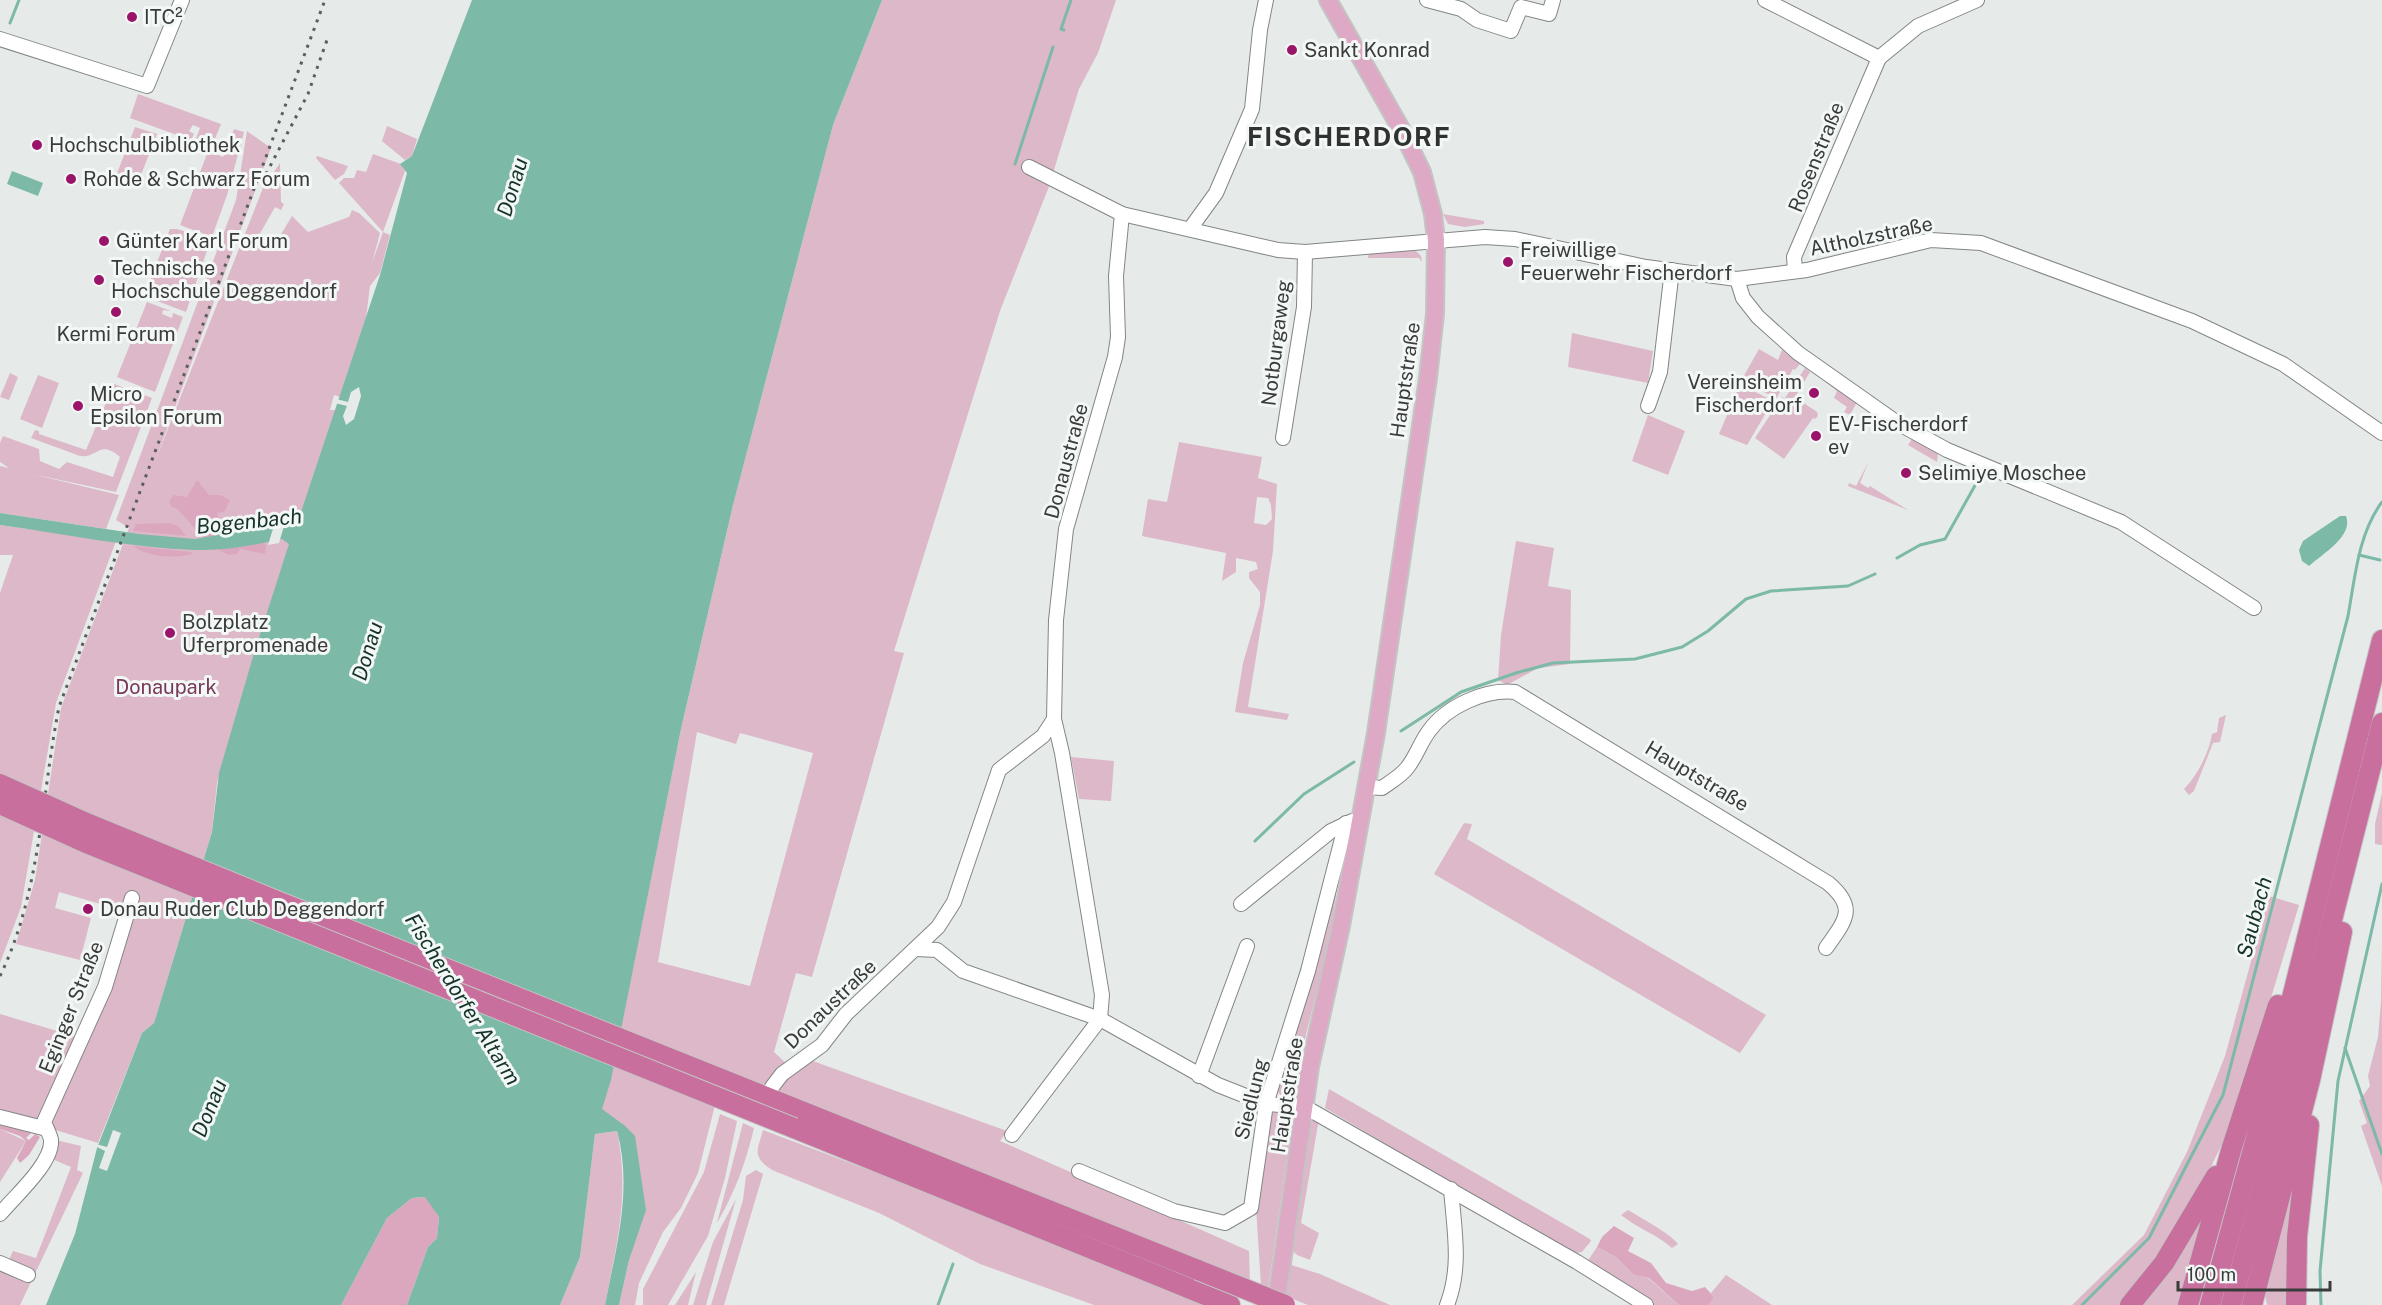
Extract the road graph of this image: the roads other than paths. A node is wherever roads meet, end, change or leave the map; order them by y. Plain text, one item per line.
1 (182, 0) edge
2 (1266, 0) edge
3 (1328, 0) edge
4 (1426, 0) edge
5 (1553, 0) edge
6 (1765, 0) edge
7 (1977, 0) edge
8 (0, 39) edge
9 (1879, 58) junction
10 (1029, 167) dead end
11 (1122, 214) junction
12 (1190, 229) junction
13 (1436, 240) junction
14 (1305, 252) junction
15 (1672, 270) junction
16 (1795, 272) junction
17 (1737, 279) junction
18 (1648, 406) dead end
19 (2382, 433) edge
20 (1283, 438) dead end
21 (2254, 608) dead end
22 (2382, 640) edge
23 (1054, 719) junction
24 (2382, 723) edge
25 (1033, 743) junction
26 (1062, 753) junction
27 (0, 784) edge
28 (1367, 787) junction
29 (0, 804) edge
30 (2359, 816) junction
31 (1354, 820) junction
32 (132, 898) dead end
33 (1241, 904) dead end
34 (938, 927) junction
35 (1247, 946) dead end
36 (1826, 948) dead end
37 (916, 950) junction
38 (937, 950) junction
39 (2297, 979) junction
40 (1100, 1019) junction
41 (1199, 1076) junction
42 (2310, 1080) junction
43 (772, 1088) dead end
44 (1260, 1101) junction
45 (1305, 1107) junction
46 (0, 1117) edge
47 (796, 1119) junction
48 (47, 1129) junction
49 (1012, 1135) dead end
50 (2232, 1147) junction
51 (1079, 1171) dead end
52 (1451, 1188) junction
53 (0, 1214) edge
54 (0, 1263) edge
55 (28, 1275) dead end
56 (1230, 1305) edge
57 (1276, 1305) edge
58 (1285, 1305) edge
59 (1447, 1305) edge
60 (1646, 1305) edge
61 (2130, 1305) edge
62 (2188, 1305) edge
63 (2210, 1305) edge
64 (2231, 1305) edge
65 (2252, 1305) edge
66 (2296, 1305) edge

1 - 8 street
2 - 12 street
3 - 13 main road, Hauptstraße
4 - 5 street
6 - 9 street
7 - 9 street, Rosenstraße
9 - 16 street, Rosenstraße
10 - 11 street
11 - 12 street
11 - 23 street, Donaustraße
12 - 14 street
13 - 14 street
13 - 15 street, Altholzstraße
13 - 28 main road, Hauptstraße
14 - 20 street, Notburgaweg
15 - 17 street, Altholzstraße
15 - 18 street
16 - 17 street, Altholzstraße
16 - 19 street, Altholzstraße
17 - 21 street
22 - 39 highway
23 - 25 street, Donaustraße
23 - 26 street, Donaustraße
24 - 30 highway
25 - 26 street
25 - 34 street, Donaustraße
26 - 40 street, Donaustraße
27 - 47 highway, bridge
28 - 31 main road, Hauptstraße
28 - 36 street, Hauptstraße
29 - 47 highway, bridge
30 - 42 highway
30 - 64 highway
31 - 33 street
31 - 44 street, Siedlung
31 - 45 main road, Hauptstraße
32 - 48 street, Eginger Straße
34 - 37 street, Donaustraße
34 - 38 street, Donaustraße
35 - 41 street
37 - 38 street
37 - 43 street, Donaustraße
38 - 40 street
39 - 50 highway
39 - 63 highway
40 - 41 street, Siedlung
40 - 49 street
41 - 44 street, Siedlung
42 - 65 highway
42 - 66 highway
44 - 45 street
44 - 51 street, Siedlung
45 - 52 street
45 - 57 main road, Hauptstraße
46 - 48 street
47 - 56 highway
47 - 58 highway, bridge
48 - 53 street, Eginger Straße
50 - 61 highway
50 - 62 highway
52 - 59 street
52 - 60 street
54 - 55 street

